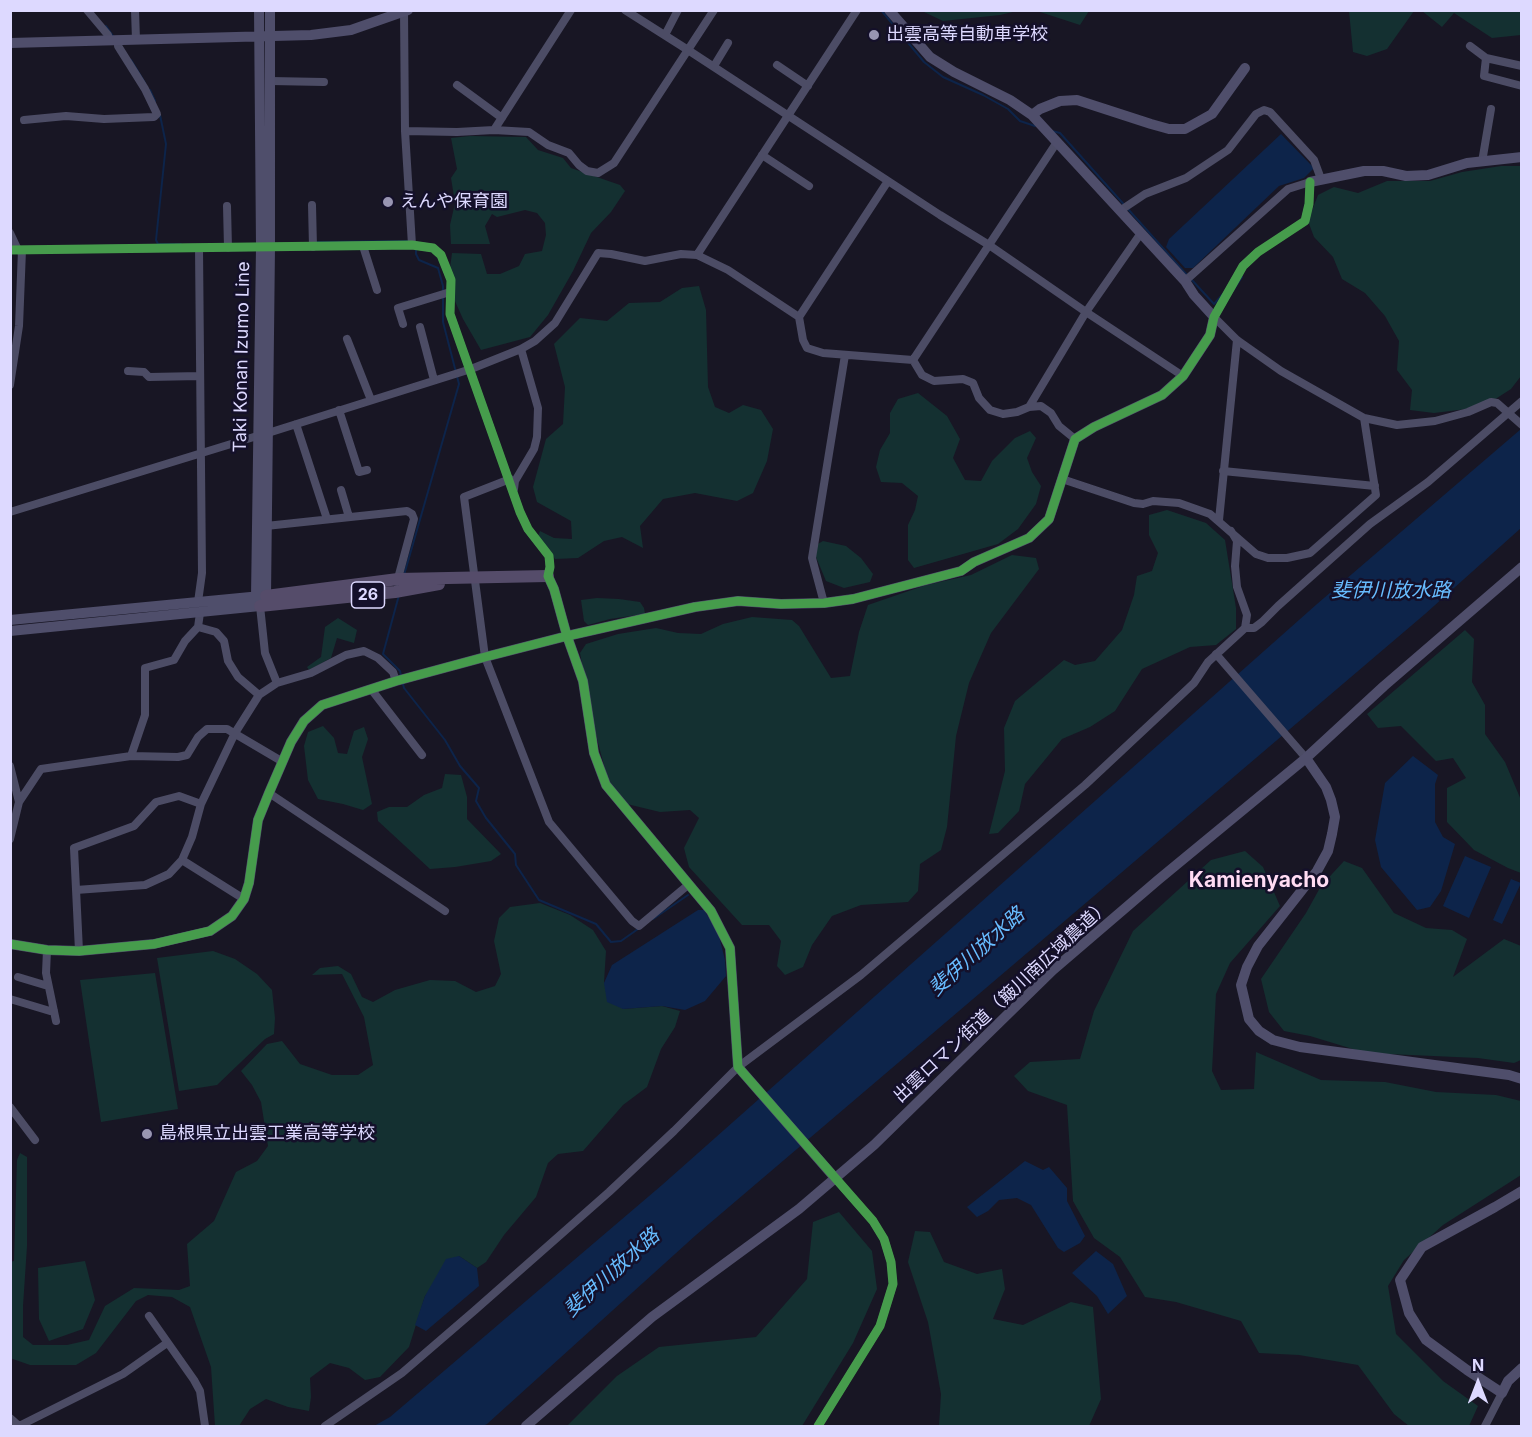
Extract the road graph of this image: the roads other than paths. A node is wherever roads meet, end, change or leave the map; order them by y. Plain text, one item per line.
1 (87, 10) edge
2 (135, 10) edge
3 (259, 10) edge
4 (270, 10) edge
5 (571, 10) edge
6 (625, 10) edge
7 (678, 10) edge
8 (714, 10) edge
9 (857, 10) edge
10 (889, 10) edge
11 (406, 11) edge
12 (664, 35) junction
13 (265, 36) junction
14 (113, 40) junction
15 (136, 40) junction
16 (10, 43) edge
17 (728, 43) dead end
18 (1470, 46) dead end
19 (688, 50) junction
20 (1486, 58) junction
21 (777, 65) dead end
22 (714, 66) junction
23 (1521, 66) edge
24 (1245, 68) dead end
25 (271, 81) junction
26 (324, 82) dead end
27 (457, 85) dead end
28 (808, 86) junction
29 (1521, 86) edge
30 (1491, 109) dead end
31 (1032, 115) junction
32 (788, 116) junction
33 (502, 118) junction
34 (24, 120) dead end
35 (494, 130) junction
36 (405, 131) junction
37 (1057, 142) junction
38 (762, 155) junction
39 (1521, 157) edge
40 (1482, 162) junction
41 (1315, 180) junction
42 (888, 181) junction
43 (809, 186) dead end
44 (312, 205) dead end
45 (227, 206) dead end
46 (1121, 210) junction
47 (10, 233) edge
48 (1141, 233) junction
49 (412, 245) junction
50 (989, 245) junction
51 (363, 246) junction
52 (266, 247) junction
53 (313, 247) junction
54 (199, 248) junction
55 (228, 248) junction
56 (17, 250) edge
57 (697, 255) junction
58 (1185, 281) junction
59 (377, 290) dead end
60 (450, 292) junction
61 (1086, 312) junction
62 (799, 317) junction
63 (1214, 317) junction
64 (403, 324) dead end
65 (420, 327) dead end
66 (347, 339) dead end
67 (1237, 340) junction
68 (521, 349) junction
69 (845, 355) junction
70 (913, 360) junction
71 (471, 369) junction
72 (128, 371) dead end
73 (200, 376) junction
74 (1184, 376) junction
75 (434, 380) junction
76 (10, 385) edge
77 (371, 400) junction
78 (1521, 401) edge
79 (1029, 407) junction
80 (339, 410) junction
81 (1508, 411) junction
82 (1364, 418) junction
83 (1519, 422) edge
84 (296, 424) junction
85 (262, 434) junction
86 (1075, 439) junction
87 (201, 453) junction
88 (368, 470) dead end
89 (1223, 471) junction
90 (510, 479) junction
91 (1062, 479) junction
92 (1375, 486) junction
93 (341, 490) dead end
94 (514, 491) junction
95 (10, 512) edge
96 (349, 517) junction
97 (327, 519) junction
98 (1219, 520) junction
99 (266, 526) junction
100 (1231, 531) junction
101 (1521, 567) edge
102 (548, 576) junction
103 (476, 577) junction
104 (398, 579) junction
105 (395, 592) junction
106 (261, 599) junction
107 (824, 603) junction
108 (199, 607) junction
109 (10, 620) edge
110 (198, 627) junction
111 (1245, 628) junction
112 (10, 631) edge
113 (567, 636) junction
114 (1216, 654) junction
115 (485, 657) junction
116 (396, 681) junction
117 (277, 683) junction
118 (371, 690) junction
119 (260, 695) junction
120 (236, 733) junction
121 (422, 755) dead end
122 (131, 756) junction
123 (1306, 758) junction
124 (283, 762) junction
125 (10, 766) edge
126 (268, 793) junction
127 (19, 802) junction
128 (201, 804) junction
129 (10, 839) edge
130 (182, 860) junction
131 (688, 885) junction
132 (76, 890) junction
133 (244, 899) junction
134 (445, 911) dead end
135 (10, 944) edge
136 (47, 950) junction
137 (79, 951) junction
138 (18, 976) dead end
139 (48, 986) junction
140 (10, 999) edge
141 (54, 1011) junction
142 (56, 1021) dead end
143 (738, 1067) junction
144 (1521, 1079) edge
145 (10, 1107) edge
146 (36, 1140) dead end
147 (835, 1178) junction
148 (1521, 1191) edge
149 (149, 1316) dead end
150 (166, 1343) junction
151 (1521, 1368) edge
152 (1502, 1393) junction
153 (10, 1418) edge
154 (19, 1426) edge
155 (205, 1426) edge
156 (325, 1426) edge
157 (526, 1426) edge
158 (818, 1426) edge
159 (1485, 1426) edge

1 - 14 street
2 - 15 street
3 - 13 street, Taki Konan Izumo Line
4 - 13 street, Taki Konan Izumo Line
5 - 33 street
6 - 12 street
7 - 12 street
8 - 19 street
9 - 28 street
10 - 31 street
11 - 13 street
11 - 36 street
12 - 19 street
13 - 15 street
13 - 25 street, Taki Konan Izumo Line
13 - 52 street, Taki Konan Izumo Line
14 - 15 street
14 - 16 street
14 - 34 street
17 - 22 street
18 - 20 street
19 - 22 street
19 - 35 street
20 - 23 street
20 - 29 street
21 - 28 street
22 - 32 street
24 - 31 street
25 - 26 street
25 - 52 street, Taki Konan Izumo Line
27 - 33 street
28 - 32 street
30 - 40 street
31 - 37 street
32 - 38 street
32 - 42 street
33 - 35 street
35 - 36 street
36 - 49 street
37 - 46 street
37 - 50 street
38 - 43 street
38 - 57 street
39 - 40 street
40 - 41 street
41 - 46 street
41 - 58 street
41 - 63 street
42 - 50 street
42 - 62 street
44 - 53 street
45 - 55 street
46 - 48 street
47 - 56 street
48 - 58 street
48 - 61 street
49 - 51 street
49 - 60 street
50 - 61 street
50 - 70 street
51 - 53 street
51 - 59 street
52 - 53 street
52 - 55 street
52 - 85 street, Taki Konan Izumo Line
54 - 55 street
54 - 56 street
54 - 73 street
56 - 76 street
57 - 62 street
57 - 68 street
58 - 63 street
60 - 64 street
60 - 71 street
61 - 74 street
61 - 79 street
62 - 69 street
63 - 67 street
63 - 74 street
65 - 75 street
66 - 77 street
67 - 82 street
67 - 89 street
68 - 71 street
68 - 94 street
69 - 70 street
69 - 107 street
70 - 79 street
71 - 75 street
71 - 90 street
72 - 73 street
73 - 87 street
74 - 86 street
75 - 77 street
77 - 80 street
78 - 81 street
79 - 86 street
80 - 84 street
80 - 88 street
81 - 82 street
81 - 83 street
81 - 111 street
82 - 92 street
84 - 85 street
84 - 97 street
85 - 87 street
85 - 99 street, Taki Konan Izumo Line
85 - 106 street, Taki Konan Izumo Line
86 - 91 street
87 - 95 street
87 - 108 street
89 - 92 street
89 - 98 street
90 - 94 street
90 - 103 street
91 - 98 street
91 - 107 street
92 - 100 street
93 - 96 street
94 - 102 street
96 - 97 street
96 - 104 street
97 - 99 street
98 - 100 street
99 - 106 street, Taki Konan Izumo Line
100 - 111 street
101 - 123 street, 出雲ロマン街道（簸川南広域農道）
102 - 103 main road, 26
102 - 113 street
103 - 104 main road, 26
103 - 105 main road, 26
103 - 115 street
104 - 105 street
104 - 106 main road, 26
105 - 106 main road, 26
106 - 108 street
106 - 117 street
107 - 113 street
108 - 109 street
108 - 110 street
108 - 112 street
110 - 119 street
110 - 122 street
111 - 114 street
113 - 115 street
113 - 131 street
114 - 123 street
114 - 143 street
115 - 116 street
115 - 131 street
116 - 117 street
116 - 118 street
117 - 119 street
118 - 121 street
118 - 124 street
119 - 120 street
120 - 122 street
120 - 124 street
120 - 128 street
122 - 127 street
123 - 144 street
123 - 147 street, 出雲ロマン街道（簸川南広域農道）
124 - 126 street
125 - 127 street
126 - 133 street
126 - 134 street
127 - 129 street
128 - 130 street
128 - 132 street
130 - 132 street
130 - 133 street
131 - 143 street
132 - 137 street
133 - 137 street
135 - 136 street
136 - 137 street
136 - 139 street
138 - 139 street
139 - 141 street
140 - 141 street
141 - 142 street
143 - 147 street
143 - 156 street
145 - 146 street
147 - 157 street, 出雲ロマン街道（簸川南広域農道）
147 - 158 street
148 - 152 street
149 - 150 street
150 - 154 street
150 - 155 street
151 - 152 street
152 - 159 street
153 - 154 street

